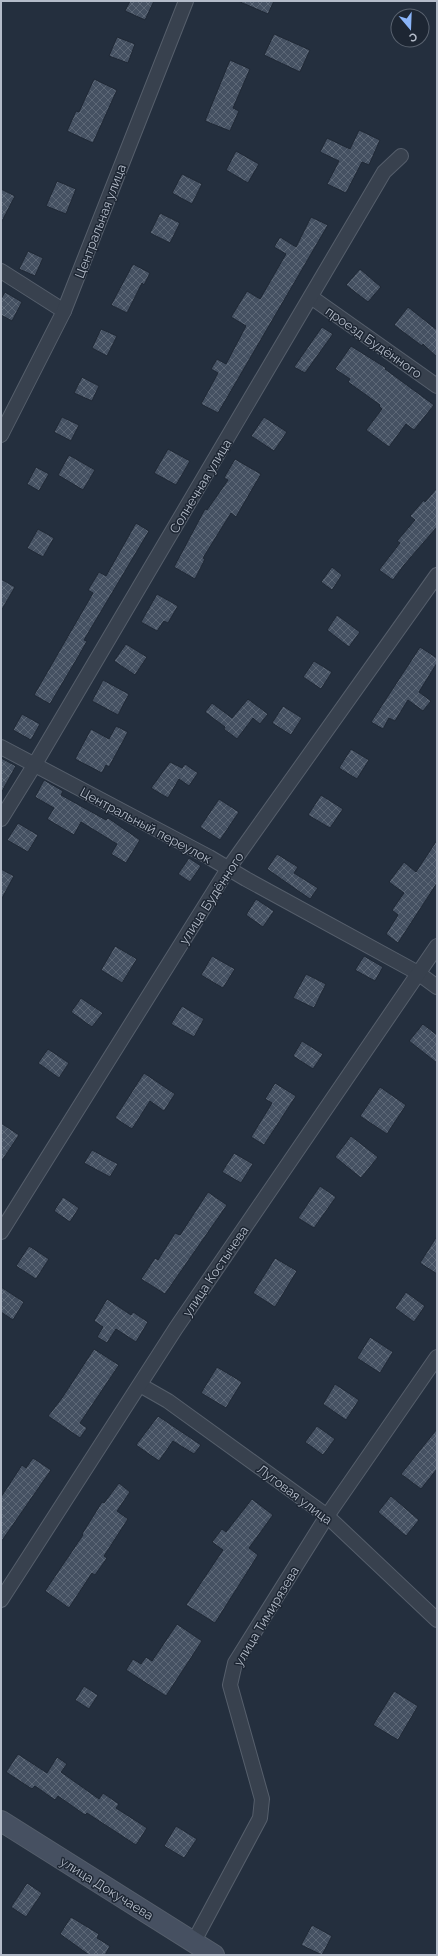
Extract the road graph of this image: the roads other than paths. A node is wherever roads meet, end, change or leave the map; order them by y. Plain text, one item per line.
1 (186, 1) edge
2 (401, 156) dead end
3 (1, 271) edge
4 (311, 297) junction
5 (64, 311) junction
6 (437, 386) edge
7 (1, 435) edge
8 (437, 575) edge
9 (1, 747) edge
10 (35, 764) junction
11 (1, 819) edge
12 (228, 869) junction
13 (437, 946) edge
14 (418, 973) junction
15 (437, 987) edge
16 (1, 1232) edge
17 (437, 1357) edge
18 (140, 1385) junction
19 (327, 1516) junction
20 (1, 1600) edge
21 (437, 1620) edge
22 (1, 1821) edge
23 (193, 1943) junction
24 (214, 1955) edge

1 - 5 street, Центральная улица
2 - 4 street, Солнечная улица
3 - 5 street
4 - 6 street, проезд Будённого
4 - 10 street, Солнечная улица
5 - 7 street, Центральная улица
8 - 12 street, улица Будённого
9 - 10 street, Центральный переулок
10 - 11 street, Солнечная улица
10 - 12 street, Центральный переулок
12 - 14 street, Центральный переулок
12 - 16 street, улица Будённого
13 - 14 street, улица Костычева
14 - 15 street, Центральный переулок
14 - 18 street, улица Костычева
17 - 19 street, улица Тимирязева
18 - 19 street, Луговая улица
18 - 20 street, улица Костычева
19 - 21 street, Луговая улица
19 - 23 street, улица Тимирязева
22 - 23 main road, улица Докучаева
23 - 24 main road, улица Докучаева

